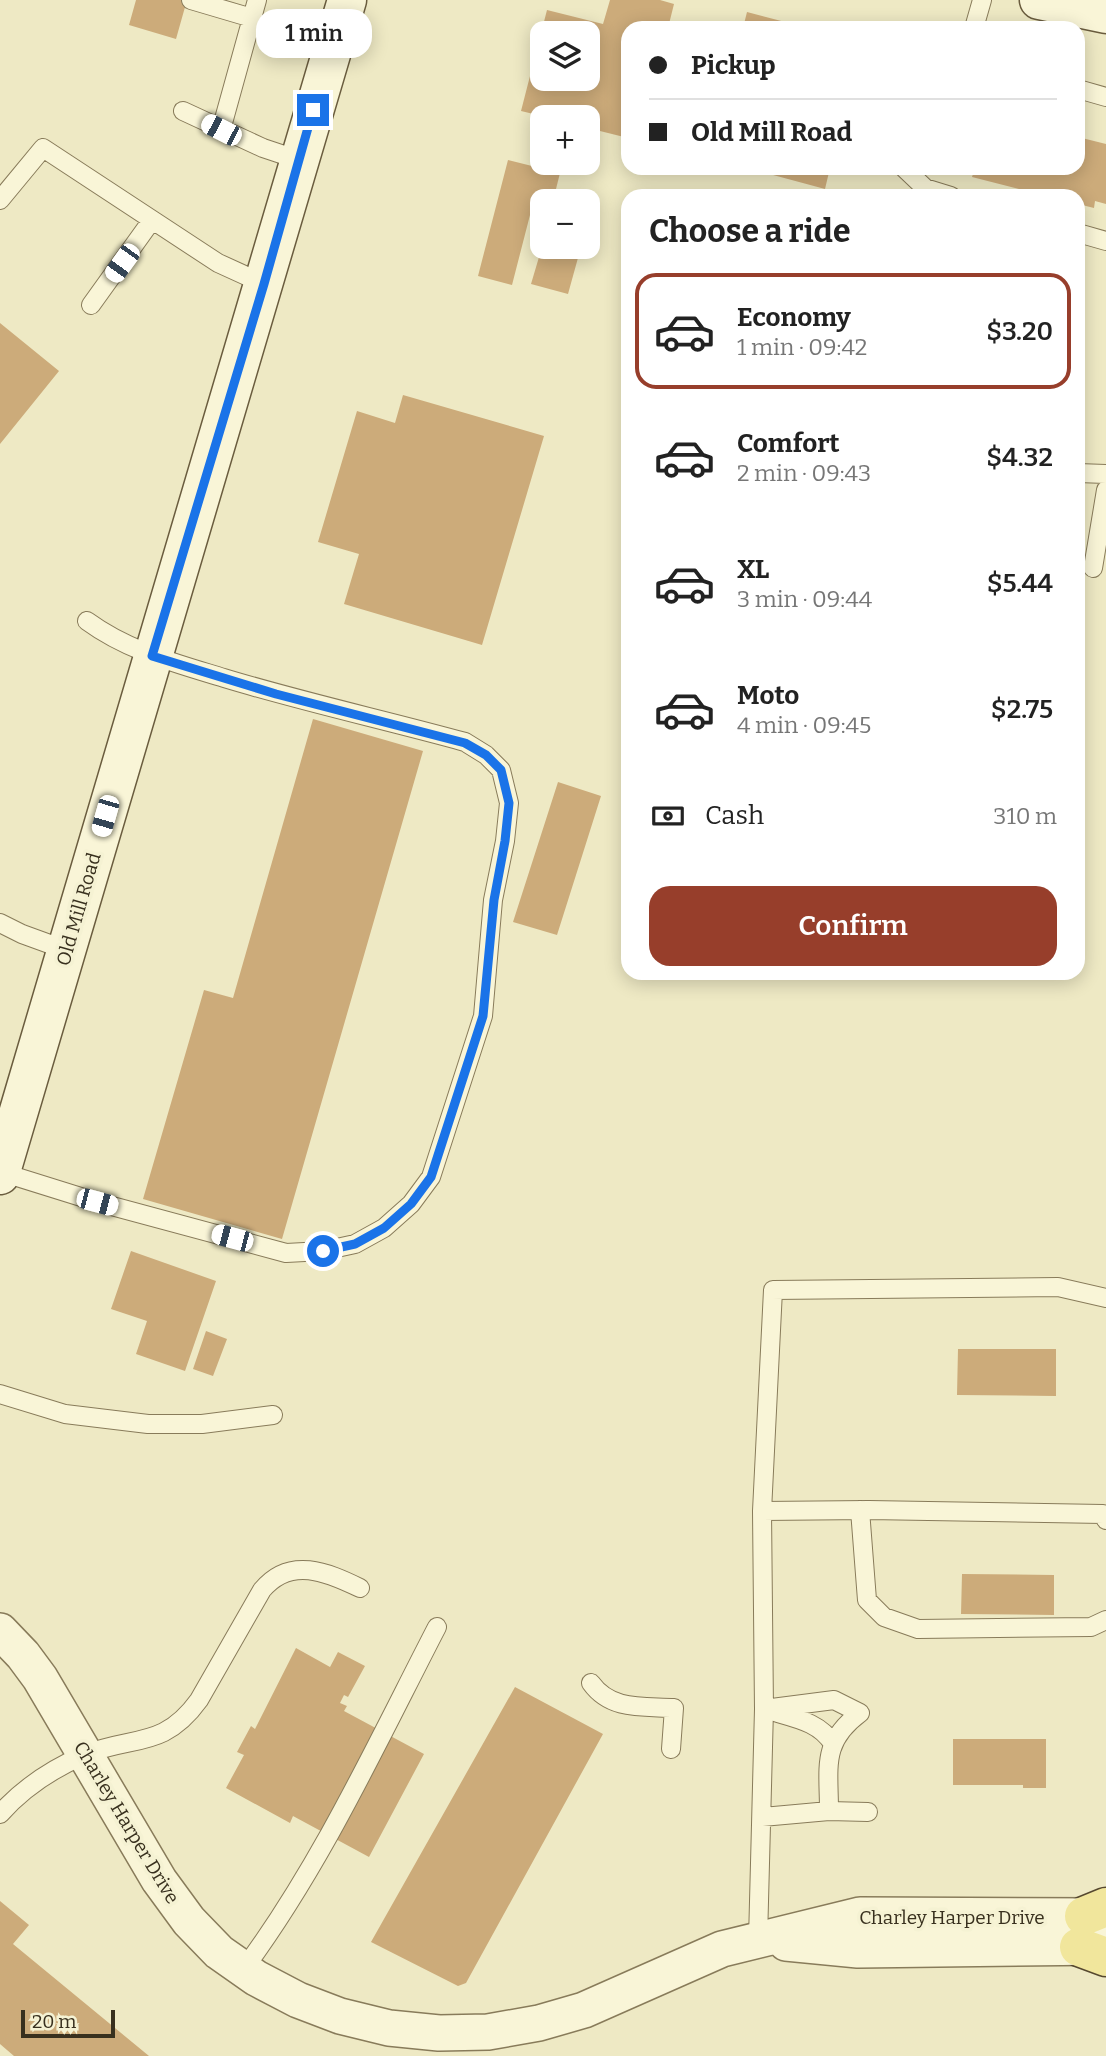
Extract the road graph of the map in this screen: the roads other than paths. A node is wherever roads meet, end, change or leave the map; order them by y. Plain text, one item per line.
1 (191, 0) edge
2 (257, 0) edge
3 (347, 0) edge
4 (982, 0) edge
5 (1039, 0) edge
6 (1106, 14) edge
7 (252, 18) junction
8 (976, 21) edge
9 (1085, 91) edge
10 (1106, 97) edge
11 (183, 111) dead end
12 (221, 130) junction
13 (299, 160) junction
14 (911, 175) edge
15 (928, 189) edge
16 (0, 200) edge
17 (152, 220) junction
18 (1085, 235) edge
19 (1106, 241) edge
20 (264, 284) junction
21 (91, 305) dead end
22 (1085, 473) edge
23 (1106, 474) edge
24 (1106, 490) edge
25 (1093, 568) dead end
26 (87, 621) dead end
27 (152, 656) junction
28 (0, 923) edge
29 (66, 950) junction
30 (0, 1174) edge
31 (1106, 1298) edge
32 (0, 1394) edge
33 (273, 1415) dead end
34 (860, 1510) junction
35 (762, 1511) junction
36 (1104, 1517) edge
37 (360, 1588) dead end
38 (1106, 1620) edge
39 (438, 1628) dead end
40 (0, 1631) edge
41 (592, 1682) dead end
42 (764, 1709) junction
43 (833, 1744) junction
44 (671, 1749) dead end
45 (85, 1754) junction
46 (829, 1811) junction
47 (868, 1812) dead end
48 (0, 1814) edge
49 (762, 1817) junction
50 (1098, 1932) edge
51 (758, 1940) junction
52 (243, 1969) junction

1 - 7 lane
2 - 7 lane
3 - 13 street, Old Mill Road
4 - 8 lane
5 - 6 street
7 - 12 lane
9 - 10 lane
11 - 12 lane
12 - 13 lane
13 - 20 street, Old Mill Road
14 - 15 lane
16 - 17 lane
17 - 20 lane
17 - 21 lane
18 - 19 lane
20 - 27 street, Old Mill Road
22 - 23 lane
24 - 25 lane
26 - 27 lane
27 - 29 street, Old Mill Road
27 - 30 lane
28 - 29 lane
29 - 30 street, Old Mill Road
31 - 35 lane
32 - 33 lane
34 - 35 lane
34 - 36 lane
34 - 38 lane
35 - 42 lane
37 - 45 lane
39 - 52 lane
40 - 45 street, Charley Harper Drive
41 - 44 lane
42 - 43 lane
42 - 43 lane
42 - 49 lane
43 - 46 lane
45 - 48 lane
45 - 52 street, Charley Harper Drive
46 - 47 lane
46 - 49 lane
49 - 51 lane
50 - 51 street, Charley Harper Drive
51 - 52 street, Charley Harper Drive

